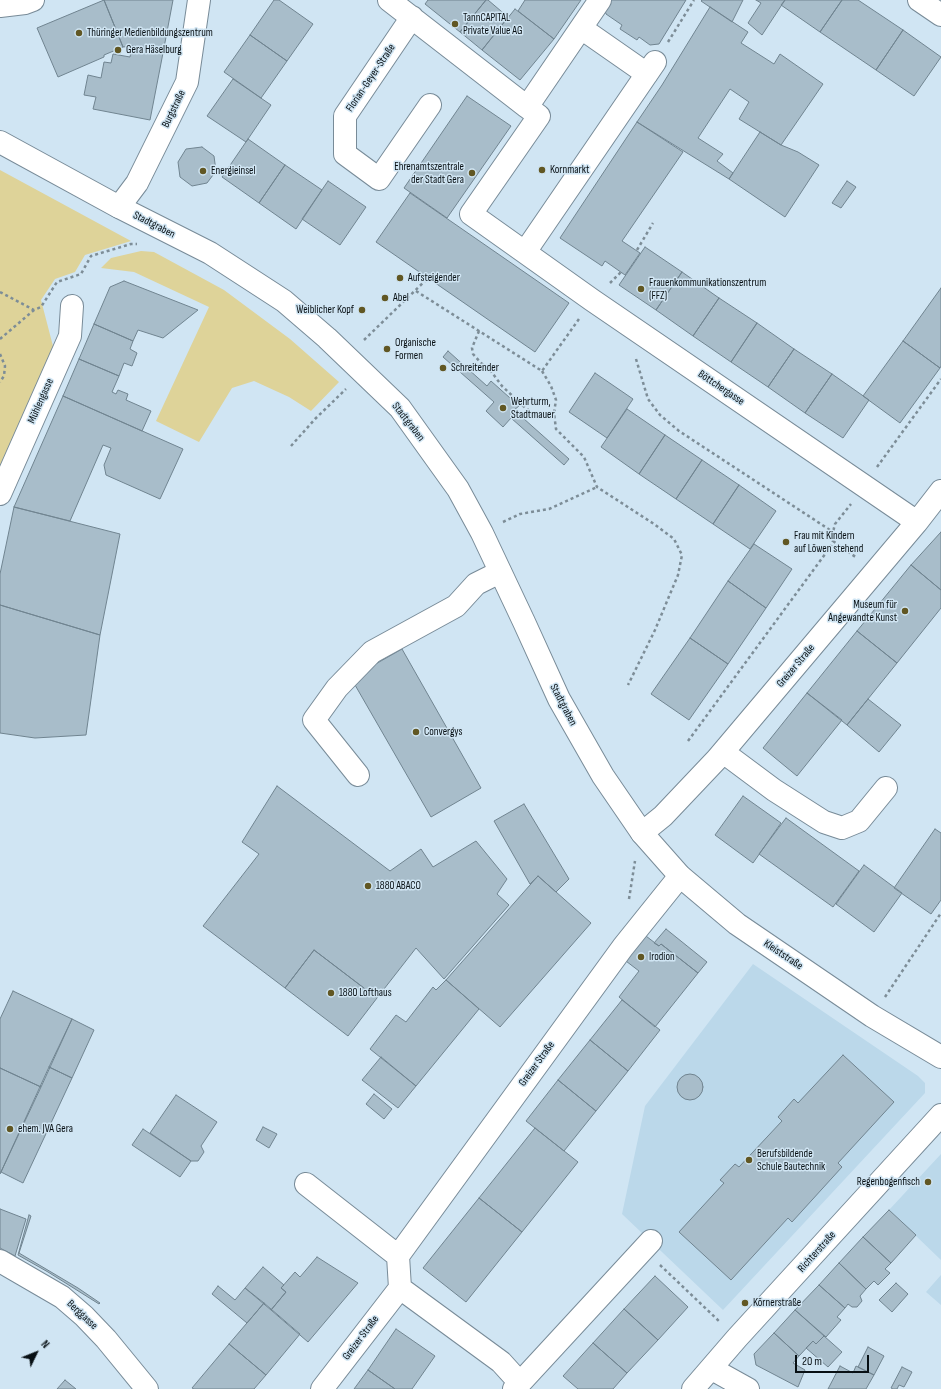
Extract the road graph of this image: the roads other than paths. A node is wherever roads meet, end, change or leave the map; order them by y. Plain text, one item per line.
1 (33, 0) edge
2 (199, 0) edge
3 (389, 0) edge
4 (920, 0) edge
5 (0, 6) edge
6 (590, 15) edge
7 (941, 15) edge
8 (412, 17) junction
9 (430, 105) dead end
10 (527, 107) junction
11 (0, 142) edge
12 (119, 207) junction
13 (525, 252) junction
14 (72, 306) dead end
15 (941, 491) edge
16 (0, 494) edge
17 (918, 522) junction
18 (500, 572) junction
19 (723, 752) junction
20 (358, 775) dead end
21 (886, 788) dead end
22 (642, 833) junction
23 (680, 876) junction
24 (941, 1056) edge
25 (941, 1115) edge
26 (306, 1184) dead end
27 (647, 1245) road end
28 (398, 1256) junction
29 (0, 1261) edge
30 (400, 1288) junction
31 (712, 1369) junction
32 (517, 1386) edge
33 (147, 1389) edge
34 (322, 1389) edge
35 (693, 1389) edge
36 (748, 1389) edge

1 - 5 street
2 - 12 street, Burgstraße
3 - 8 street
4 - 7 street
6 - 10 street
6 - 13 street
8 - 9 street, Florian-Geyer-Straße
8 - 10 street
10 - 13 street
11 - 12 street, Stadtgraben
12 - 18 street, Stadtgraben
13 - 17 street, Böttchergasse
14 - 16 street, Mühlengasse
15 - 17 street, Greizer Straße
17 - 19 street, Greizer Straße
18 - 20 street
18 - 22 street, Stadtgraben
19 - 21 street
19 - 22 street, Greizer Straße
22 - 23 street, Kleiststraße
23 - 24 street, Kleiststraße
23 - 28 street, Greizer Straße
25 - 31 street, Richterstraße
26 - 28 street
27 - 32 street
28 - 30 street
29 - 33 street, Berggasse
30 - 32 street
30 - 34 street, Greizer Straße
31 - 35 street, Richterstraße
31 - 36 street

